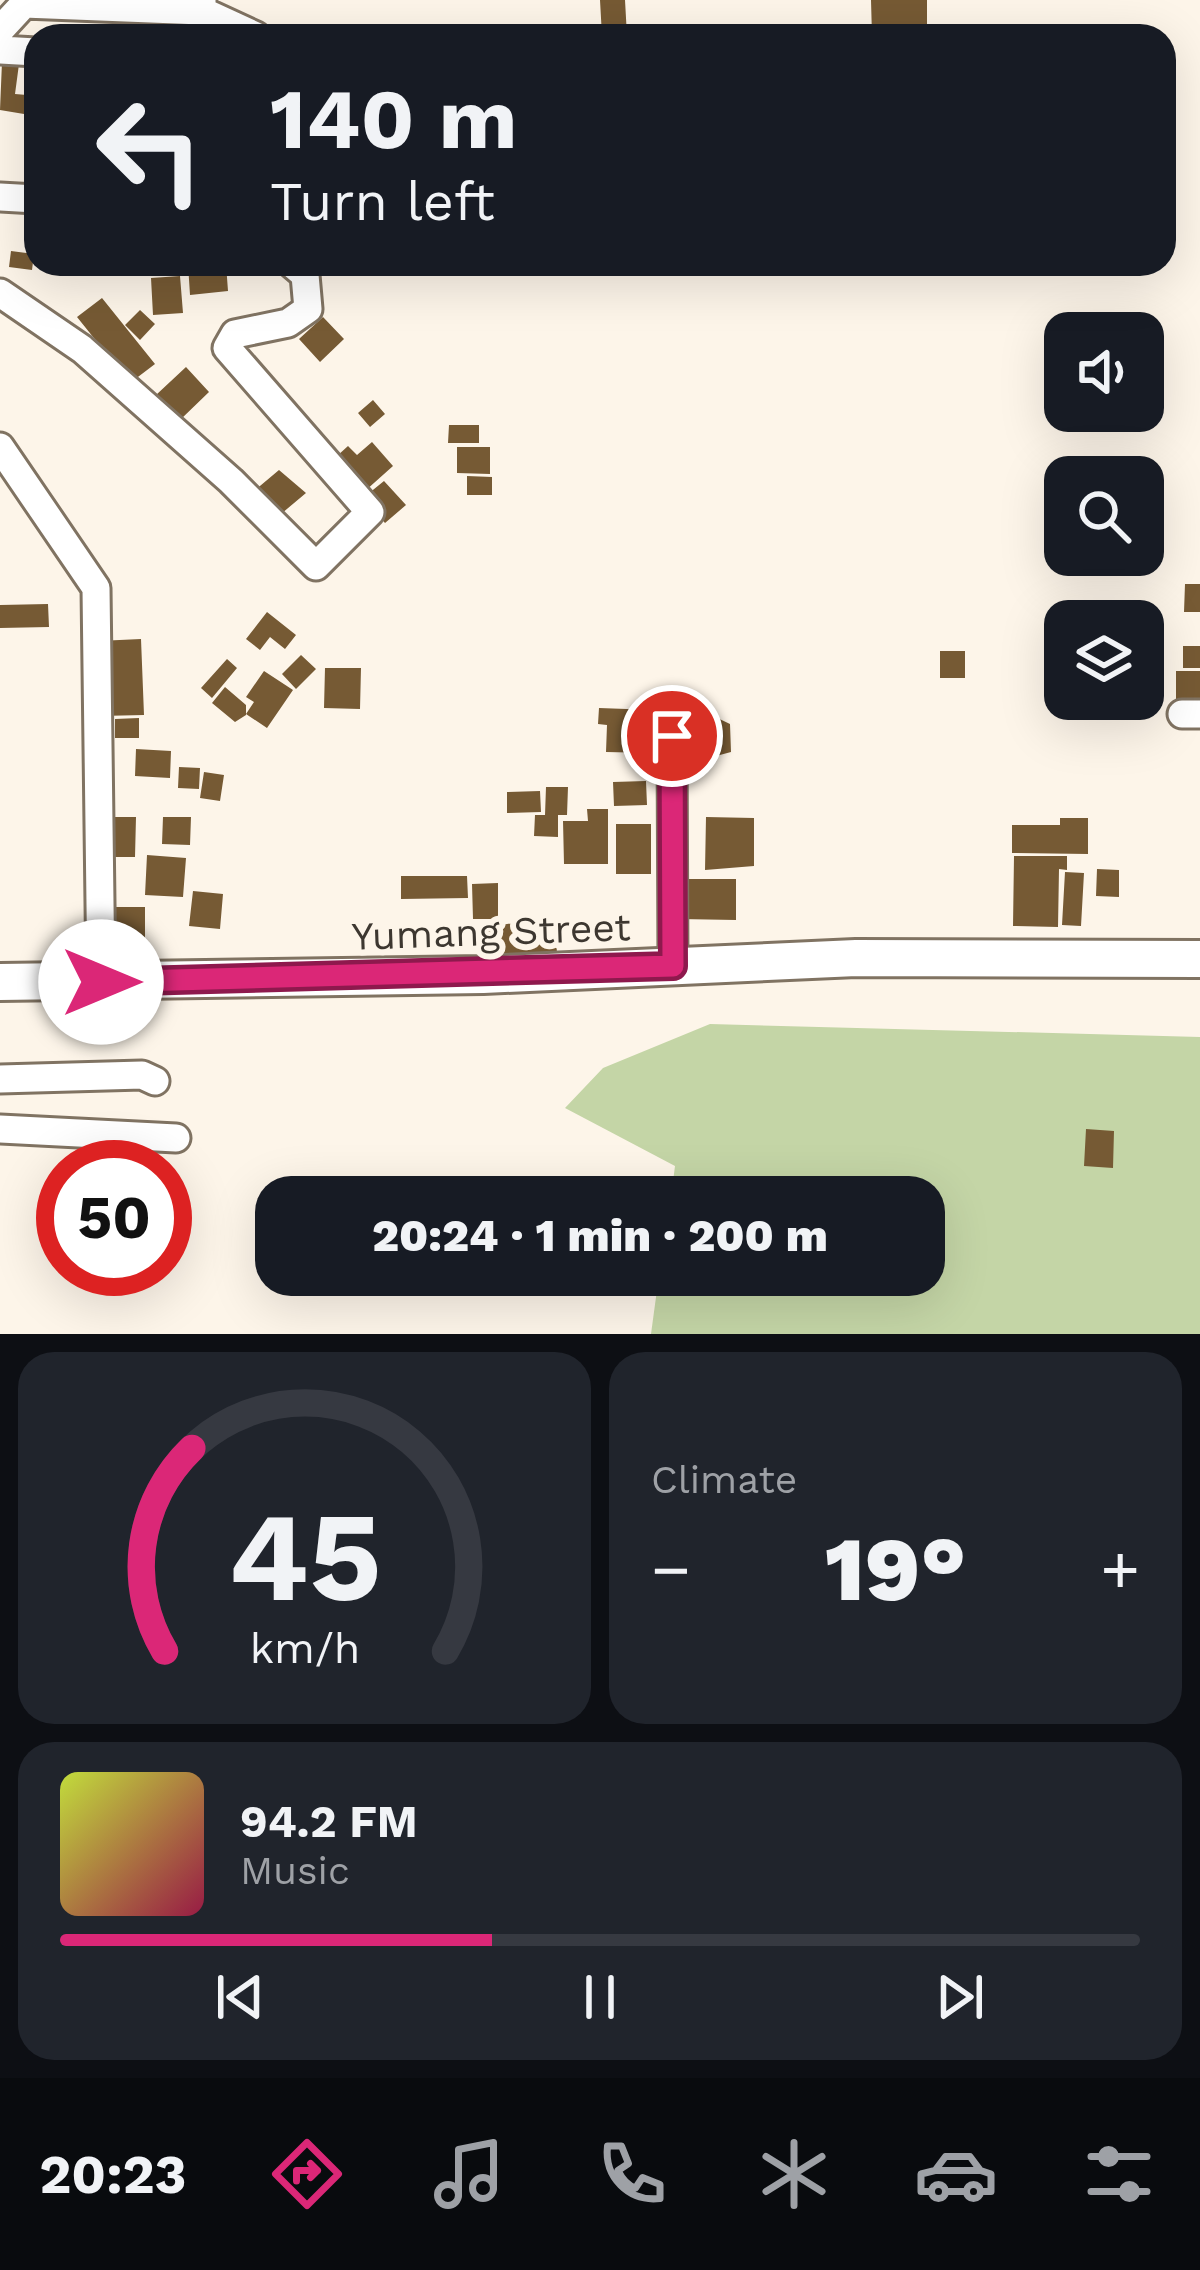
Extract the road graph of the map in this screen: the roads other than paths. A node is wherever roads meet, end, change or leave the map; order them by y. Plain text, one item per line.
1 (202, 6) edge
2 (92, 23) edge
3 (234, 24) edge
4 (0, 31) edge
5 (305, 276) edge
6 (0, 293) edge
7 (0, 447) edge
8 (672, 736) dead end
9 (1200, 959) edge
10 (673, 966) junction
11 (0, 982) edge
12 (101, 982) junction
13 (0, 1079) edge
14 (154, 1082) dead end
15 (0, 1129) edge
16 (176, 1138) dead end

1 - 2 street
1 - 3 street
2 - 4 street
5 - 6 street
7 - 12 street
8 - 10 street
9 - 10 main road, Yumang Street
10 - 12 main road, Yumang Street
11 - 12 main road, Yumang Street
13 - 14 street
15 - 16 street

